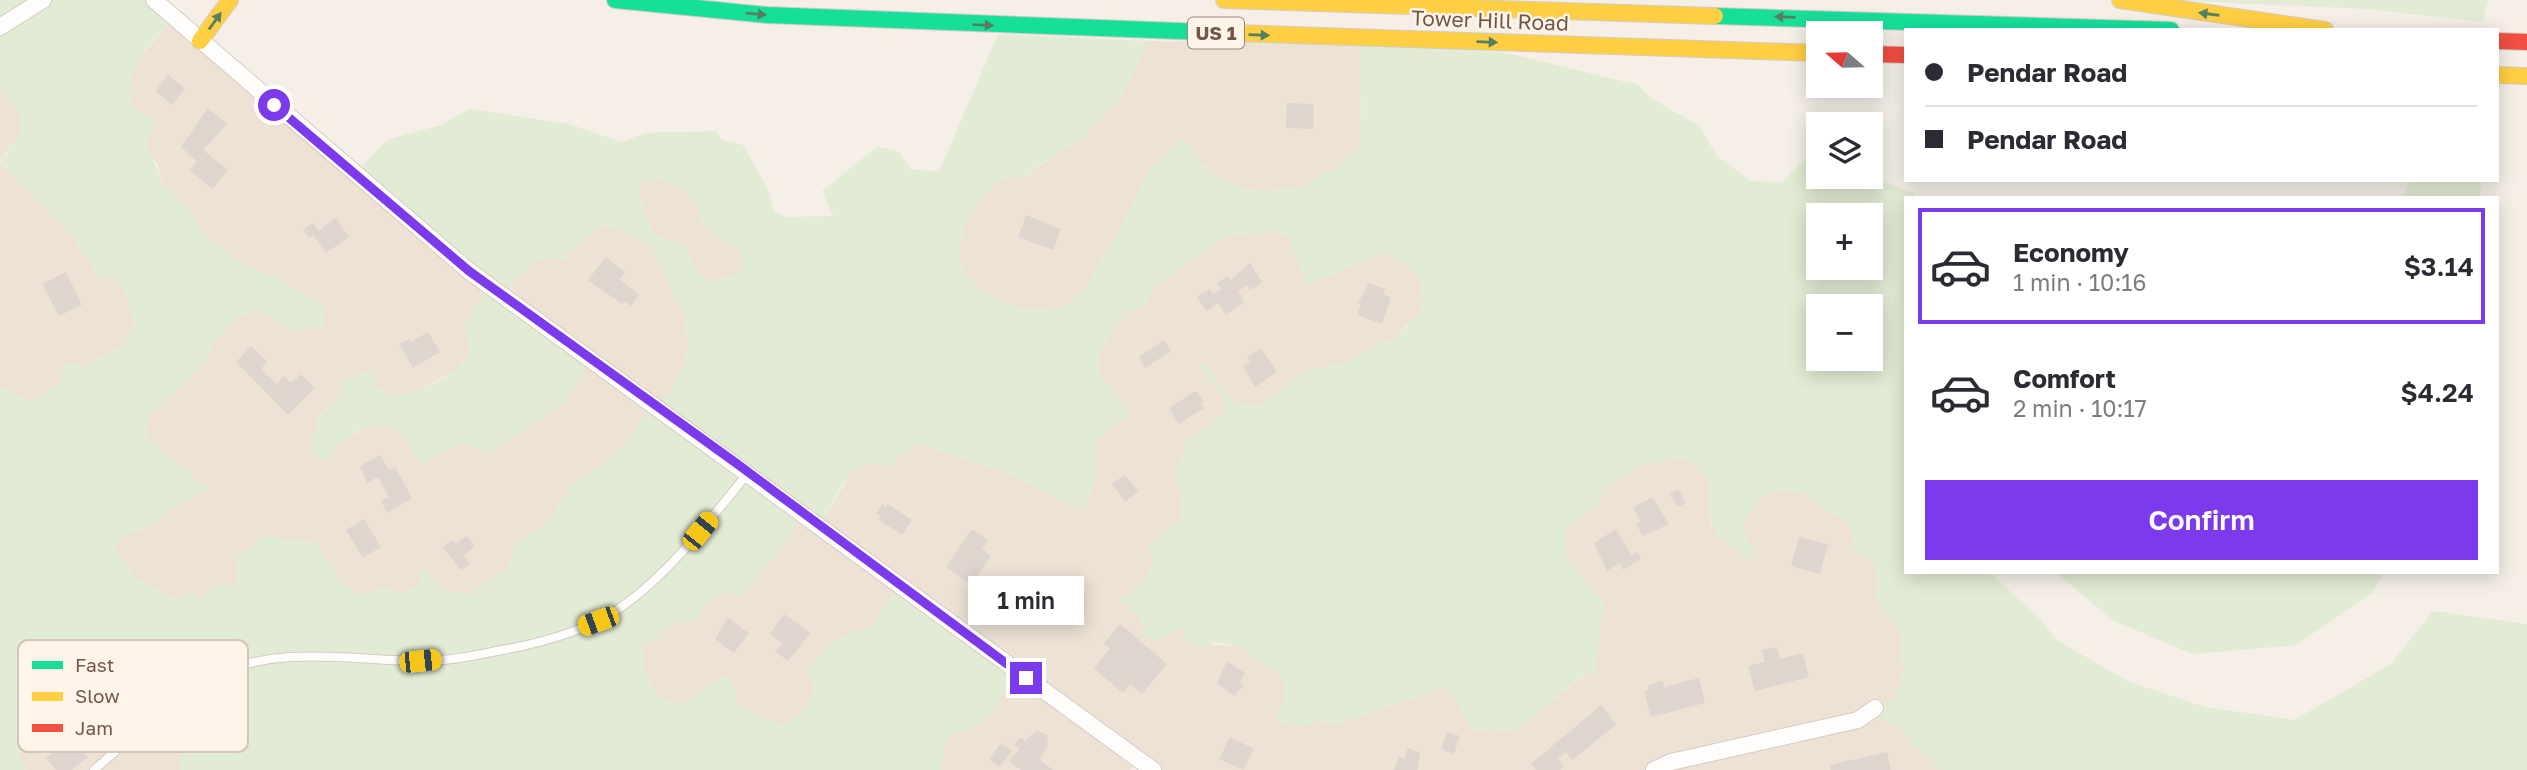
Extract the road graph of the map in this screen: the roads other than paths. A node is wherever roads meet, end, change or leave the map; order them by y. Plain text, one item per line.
1 (43, 0) edge
2 (154, 0) edge
3 (230, 0) edge
4 (615, 0) edge
5 (1224, 0) edge
6 (1465, 0) edge
7 (2120, 0) edge
8 (1388, 5) junction
9 (0, 27) edge
10 (2108, 28) edge
11 (2311, 28) edge
12 (200, 41) junction
13 (2499, 41) edge
14 (2527, 42) edge
15 (1806, 53) edge
16 (1883, 54) edge
17 (1904, 55) edge
18 (2499, 75) edge
19 (2527, 76) edge
20 (748, 473) junction
21 (248, 665) edge
22 (1875, 708) dead end
23 (115, 752) edge
24 (94, 770) edge
25 (1153, 770) edge
26 (1654, 770) edge

1 - 9 street
2 - 12 street
12 -> 3 highway
4 -> 15 highway, Tower Hill Road / US 1
5 - 8 highway, Tower Hill Road / US 1
6 - 8 highway
11 -> 7 highway
10 -> 8 highway, Tower Hill Road / US 1
12 - 20 street
13 - 14 highway
16 - 17 highway
18 - 19 highway
20 - 21 lane
20 - 25 street
22 - 26 street
23 - 24 lane

